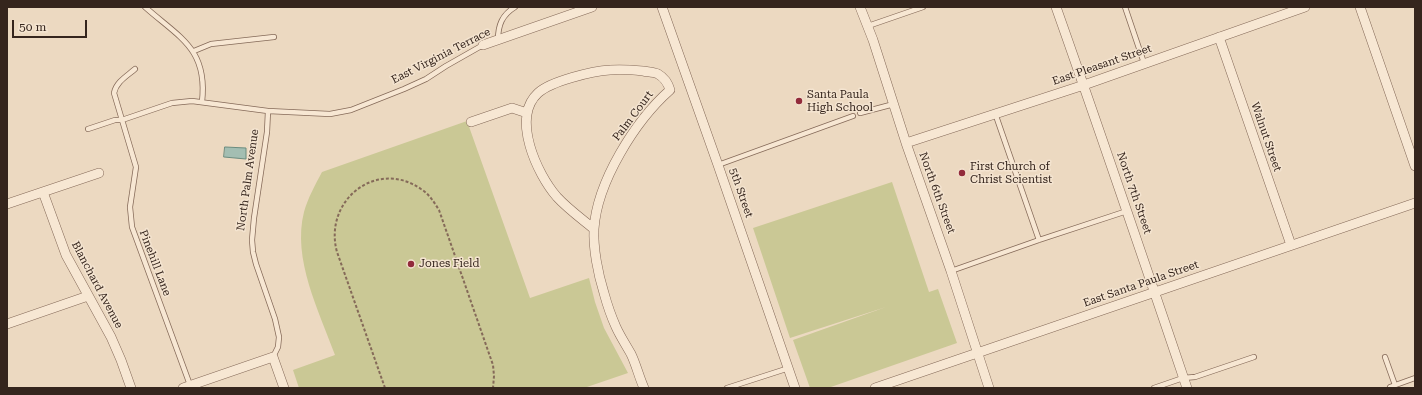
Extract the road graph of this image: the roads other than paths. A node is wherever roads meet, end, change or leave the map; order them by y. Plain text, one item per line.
1 (145, 7) edge
2 (515, 7) edge
3 (592, 7) edge
4 (662, 7) edge
5 (860, 7) edge
6 (922, 7) edge
7 (1056, 7) edge
8 (1125, 7) edge
9 (1305, 7) edge
10 (1360, 7) edge
11 (868, 26) junction
12 (1219, 37) junction
13 (274, 38) dead end
14 (498, 40) junction
15 (483, 45) joint
16 (194, 51) junction
17 (1144, 63) junction
18 (135, 69) dead end
19 (1084, 85) junction
20 (202, 102) junction
21 (894, 104) junction
22 (268, 112) junction
23 (527, 113) junction
24 (860, 113) dead end
25 (994, 113) junction
26 (853, 116) dead end
27 (122, 120) junction
28 (471, 122) dead end
29 (88, 129) dead end
30 (906, 143) junction
31 (718, 165) junction
32 (1415, 166) edge
33 (99, 173) dead end
34 (43, 192) junction
35 (1415, 203) edge
36 (7, 204) edge
37 (1127, 210) junction
38 (594, 229) junction
39 (1039, 240) junction
40 (1291, 245) junction
41 (951, 271) junction
42 (1154, 292) junction
43 (88, 296) junction
44 (7, 324) edge
45 (977, 353) junction
46 (273, 357) junction
47 (1254, 357) dead end
48 (1385, 357) dead end
49 (789, 368) junction
50 (1183, 378) junction
51 (1415, 378) edge
52 (187, 387) edge
53 (793, 387) edge
54 (1393, 387) edge
55 (131, 388) edge
56 (284, 388) edge
57 (644, 388) edge
58 (727, 388) edge
59 (875, 388) edge
60 (989, 388) edge
61 (1154, 388) edge
62 (1187, 388) edge

1 - 16 lane
2 - 14 lane
3 - 14 street, East Virginia Terrace
4 - 31 street, 5th Street
5 - 11 street, North 6th Street
6 - 11 lane
7 - 19 street, North 7th Street
8 - 17 lane
9 - 12 street, East Pleasant Street
10 - 32 street
11 - 21 street, North 6th Street
12 - 17 street, East Pleasant Street
12 - 40 street, Walnut Street
13 - 16 lane
14 - 15 street, East Virginia Terrace
15 - 22 lane, East Virginia Terrace
16 - 20 lane
17 - 19 street, East Pleasant Street
18 - 27 lane, Pinehill Lane
19 - 25 street, East Pleasant Street
19 - 37 street, North 7th Street
20 - 22 lane, East Virginia Terrace
20 - 27 lane, East Virginia Terrace
21 - 24 lane
21 - 30 street, North 6th Street
22 - 46 lane, North Palm Avenue
23 - 28 street
23 - 38 street
23 - 38 street, Palm Court
25 - 30 street, East Pleasant Street
25 - 39 lane
26 - 31 lane
27 - 29 lane, East Virginia Terrace
27 - 52 lane, Pinehill Lane
30 - 41 street, North 6th Street
31 - 49 street, 5th Street
33 - 34 street
34 - 36 street
34 - 43 street, Blanchard Avenue
35 - 40 street, East Santa Paula Street
37 - 39 lane
37 - 42 street, North 7th Street
38 - 57 street, Palm Court
39 - 41 lane
40 - 42 street, East Santa Paula Street
41 - 45 street, North 6th Street
42 - 45 street, East Santa Paula Street
42 - 50 street, North 7th Street
43 - 44 street
43 - 55 street, Blanchard Avenue
45 - 59 street, East Santa Paula Street
45 - 60 street, North 6th Street
46 - 52 street
46 - 56 street
47 - 50 lane
48 - 54 lane
49 - 53 street, 5th Street
49 - 58 lane
50 - 61 lane
50 - 62 street, North 7th Street
51 - 54 lane

